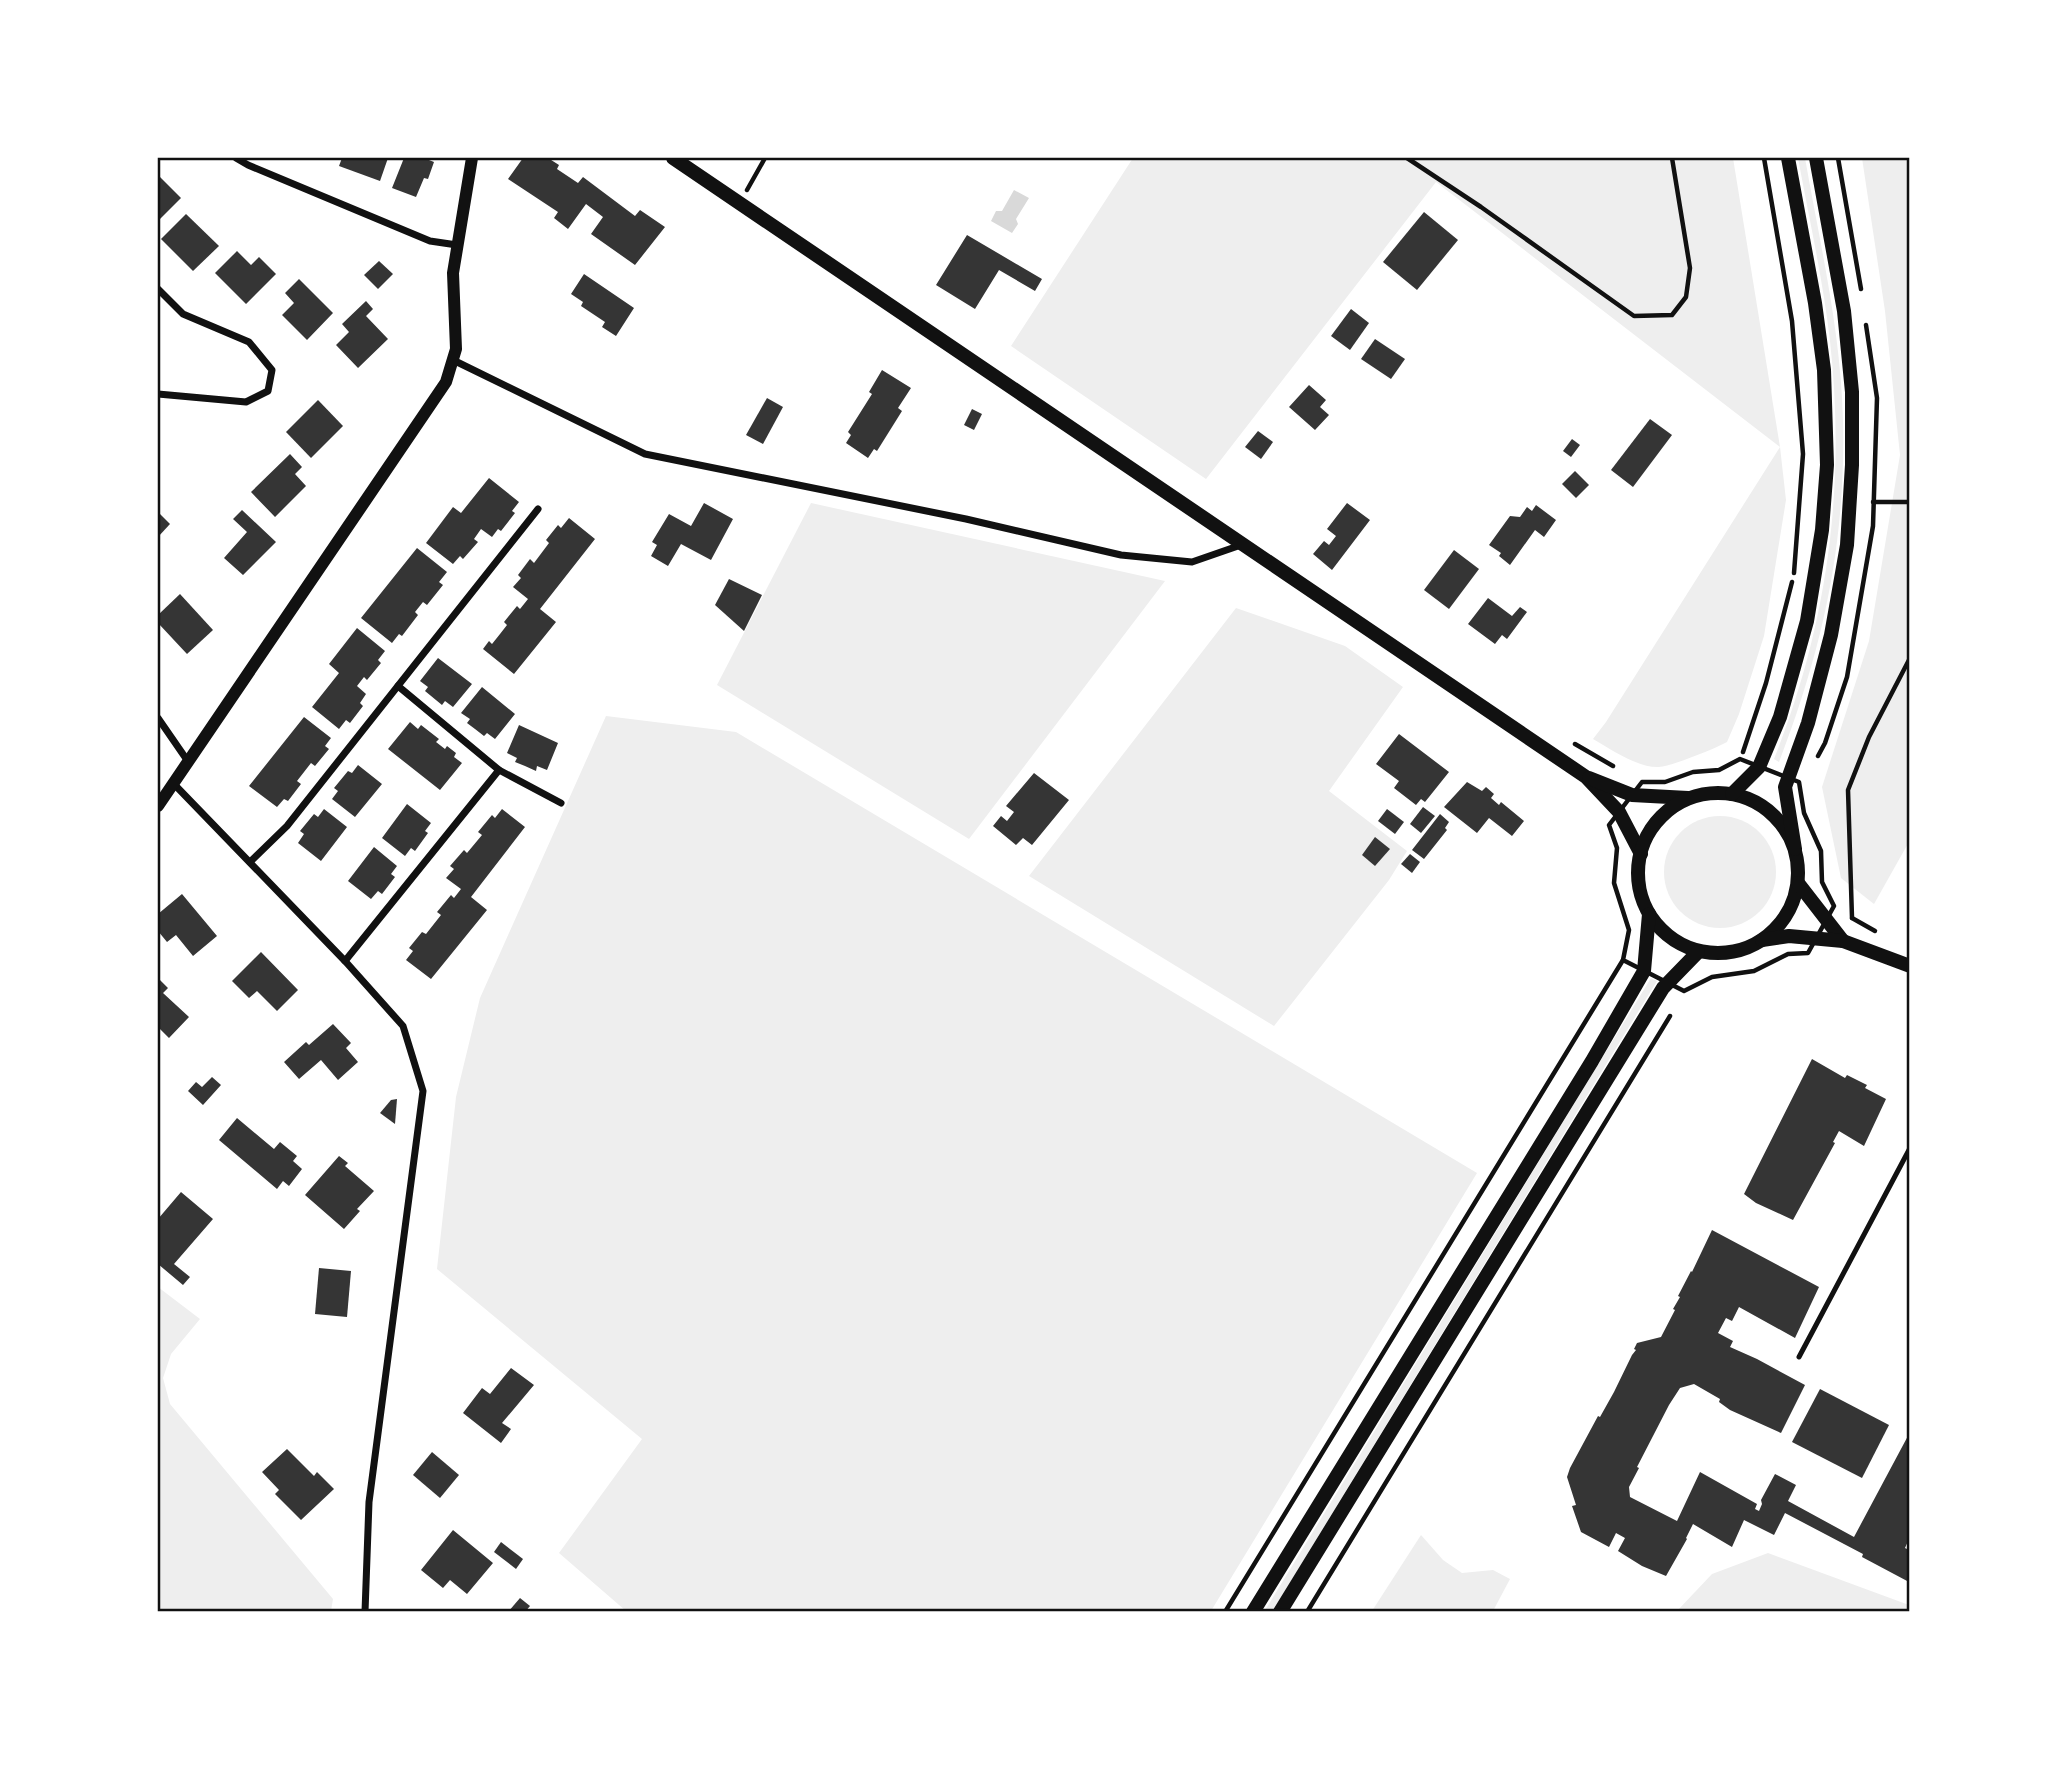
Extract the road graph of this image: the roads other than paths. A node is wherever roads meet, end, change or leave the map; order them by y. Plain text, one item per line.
1 (236, 158) edge
2 (472, 158) edge
3 (673, 158) edge
4 (1788, 158) edge
5 (1816, 158) edge
6 (457, 245) junction
7 (158, 289) edge
8 (454, 360) junction
9 (158, 394) edge
10 (538, 509) dead end
11 (1244, 544) junction
12 (398, 687) junction
13 (158, 718) edge
14 (187, 760) junction
15 (499, 770) junction
16 (1586, 777) junction
17 (173, 783) junction
18 (1732, 794) junction
19 (1690, 798) junction
20 (561, 803) dead end
21 (158, 806) edge
22 (1795, 849) junction
23 (1642, 854) junction
24 (250, 862) junction
25 (1798, 883) junction
26 (1649, 914) junction
27 (1761, 940) junction
28 (1843, 941) junction
29 (1698, 952) junction
30 (345, 961) junction
31 (1909, 966) edge
32 (1909, 1148) edge
33 (1799, 1357) dead end
34 (365, 1612) edge
35 (1253, 1612) edge
36 (1280, 1612) edge

1 - 6 street
2 - 6 street
3 - 11 main road
4 - 18 main road
5 - 22 main road
6 - 8 street
7 - 9 street
8 - 11 street
8 - 14 street
10 - 12 street
11 - 16 main road
12 - 15 street
12 - 24 street
13 - 14 street
14 - 17 street
15 - 20 street
15 - 30 street
16 - 19 main road
16 - 23 main road
17 - 21 street
17 - 24 street
18 - 19 main road
18 - 22 main road
19 - 23 main road
22 - 25 main road
23 - 26 main road
24 - 30 street
25 - 27 main road
25 - 28 main road
26 - 29 main road
26 - 35 main road
27 - 28 main road
27 - 29 main road
28 - 31 main road
29 - 36 main road
30 - 34 street
32 - 33 lane

